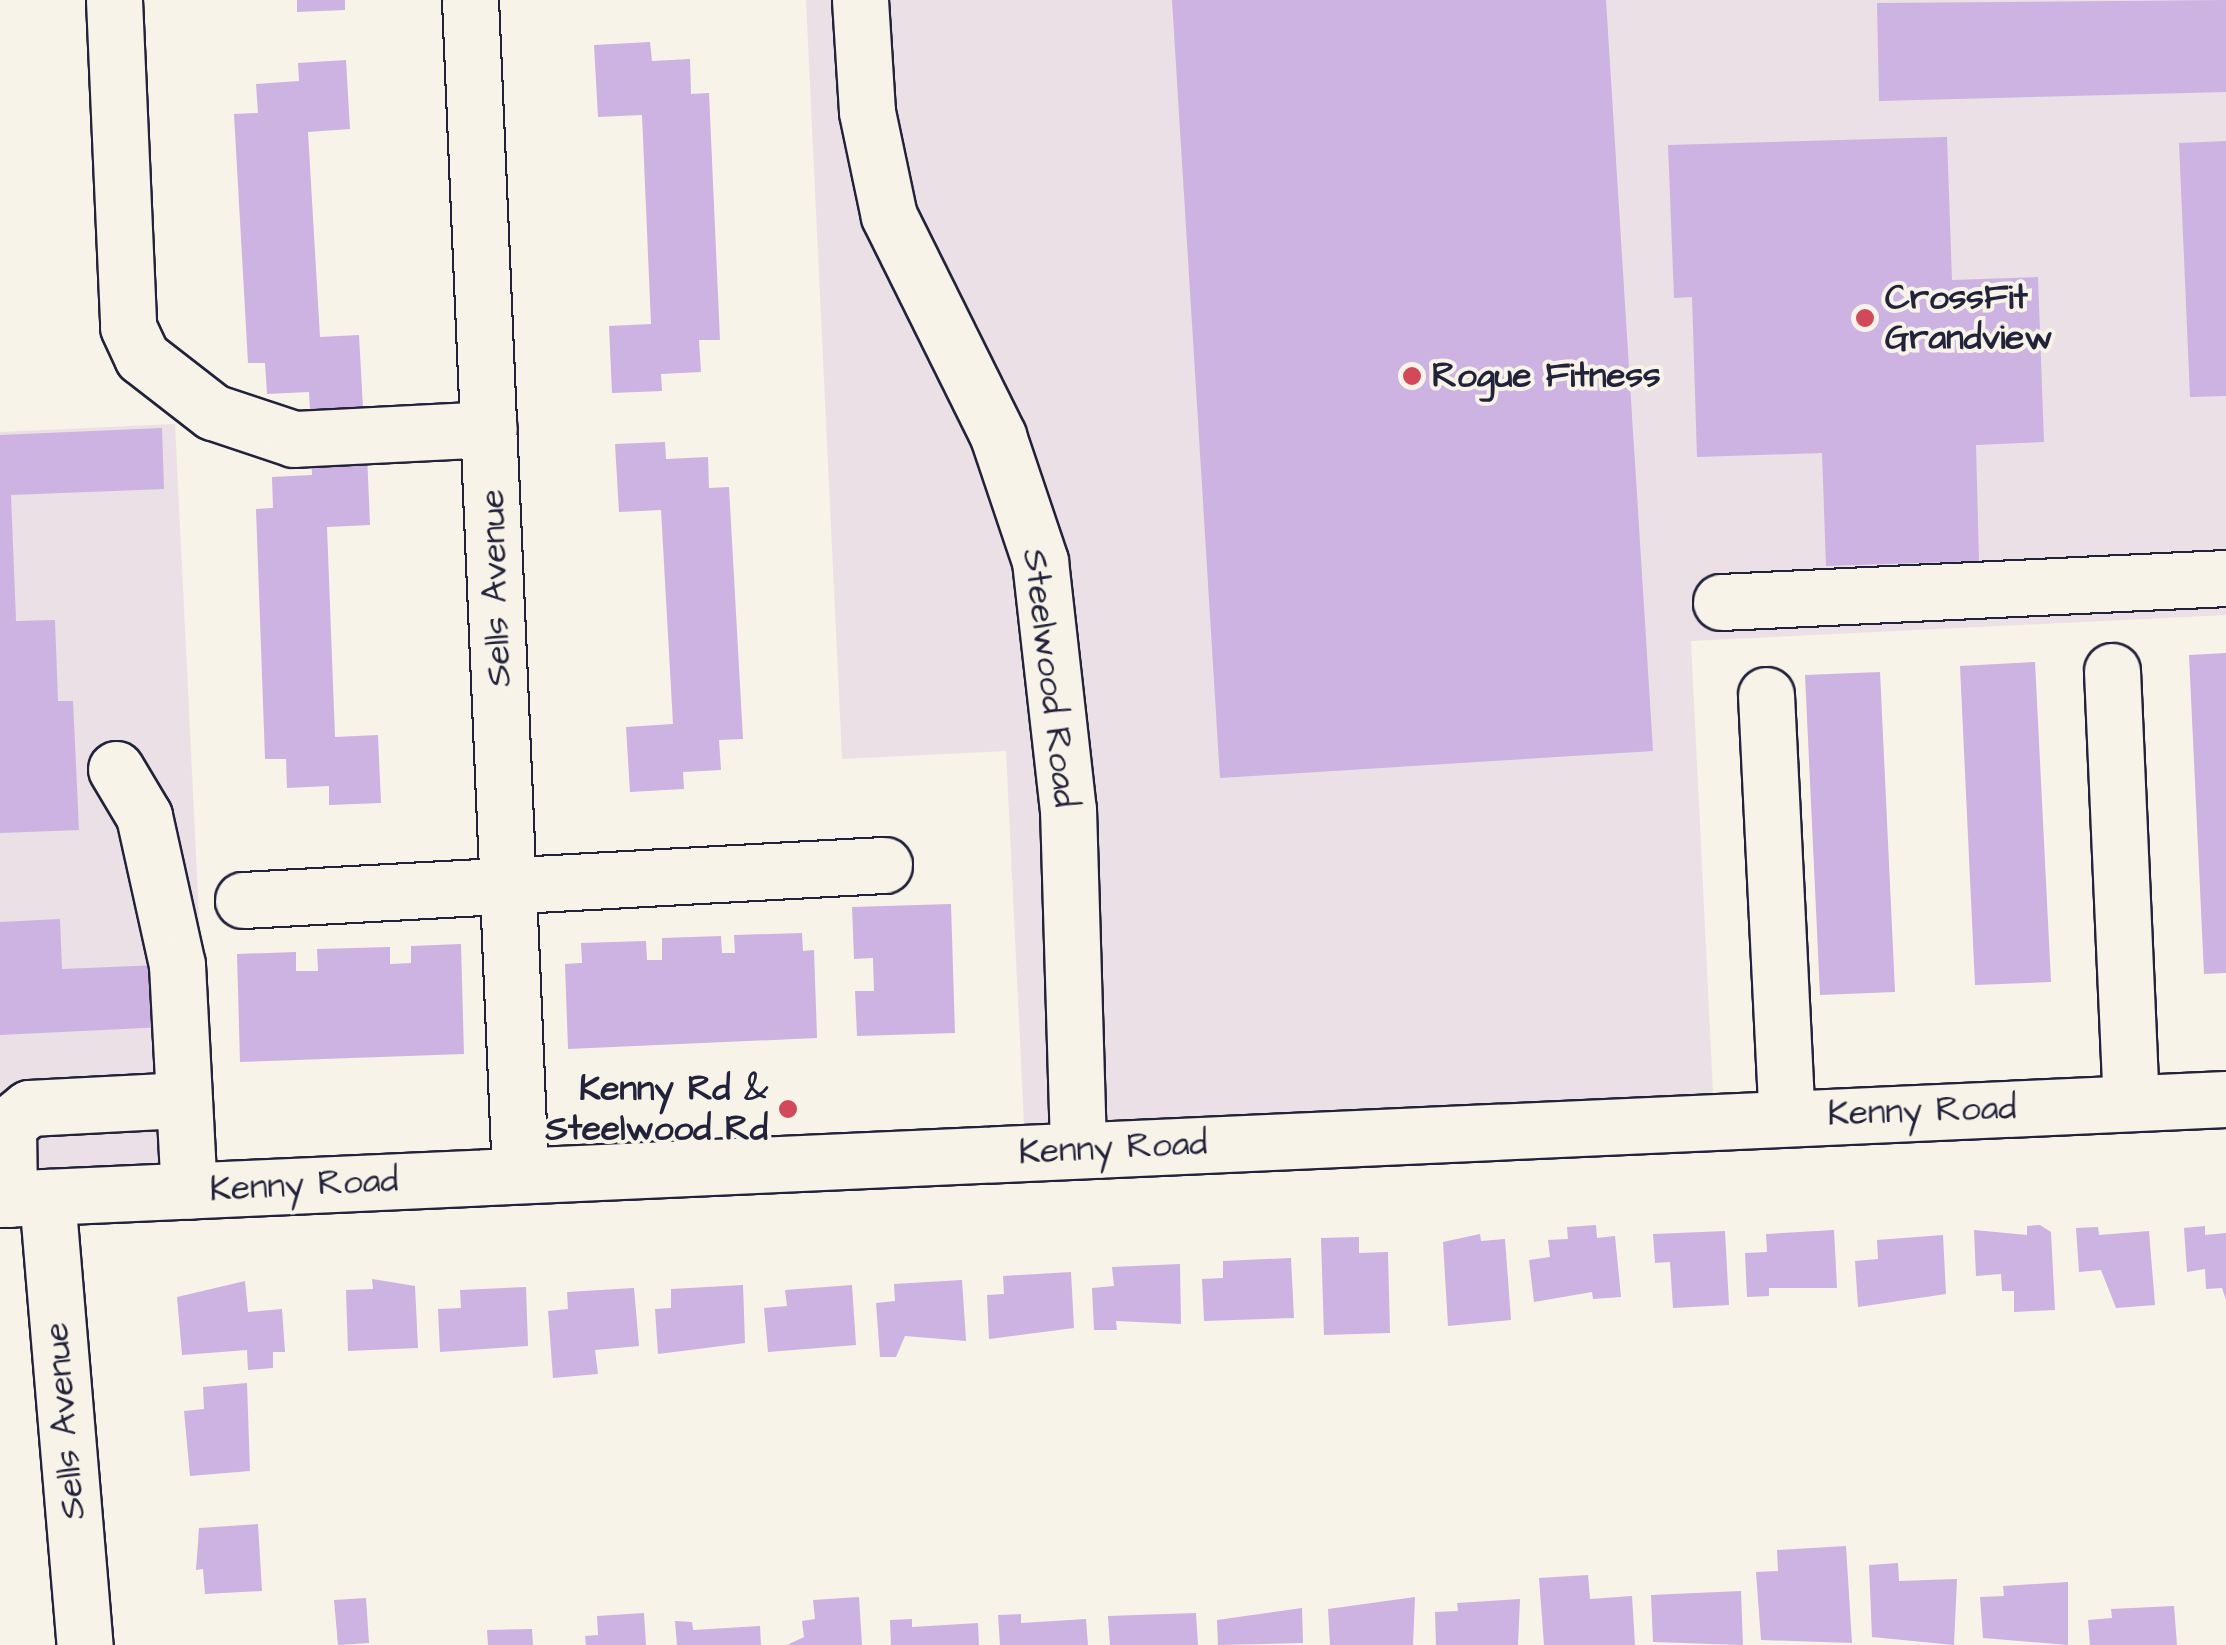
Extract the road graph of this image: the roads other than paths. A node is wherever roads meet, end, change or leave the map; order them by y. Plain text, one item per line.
1 (114, 0) edge
2 (470, 0) edge
3 (860, 0) edge
4 (489, 429) junction
5 (2226, 578) edge
6 (1720, 602) dead end
7 (2112, 671) dead end
8 (1766, 695) dead end
9 (116, 769) dead end
10 (884, 864) dead end
11 (508, 883) junction
12 (242, 900) dead end
13 (2226, 1099) edge
14 (184, 1100) junction
15 (2131, 1102) junction
16 (1787, 1117) junction
17 (1078, 1150) junction
18 (520, 1175) junction
19 (189, 1191) junction
20 (19, 1198) edge
21 (85, 1645) edge

1 - 4 street
2 - 4 street, Sells Avenue
3 - 17 street, Steelwood Road
4 - 11 street, Sells Avenue
5 - 6 street
7 - 15 street
8 - 16 street
9 - 14 street
10 - 11 street
11 - 12 street
11 - 18 street, Sells Avenue
13 - 15 street, Kenny Road
14 - 19 street
14 - 20 street, Sells Avenue
15 - 16 street, Kenny Road
16 - 17 street, Kenny Road
17 - 18 street, Kenny Road
18 - 19 street, Kenny Road
19 - 20 street, Kenny Road
20 - 21 street, Sells Avenue

